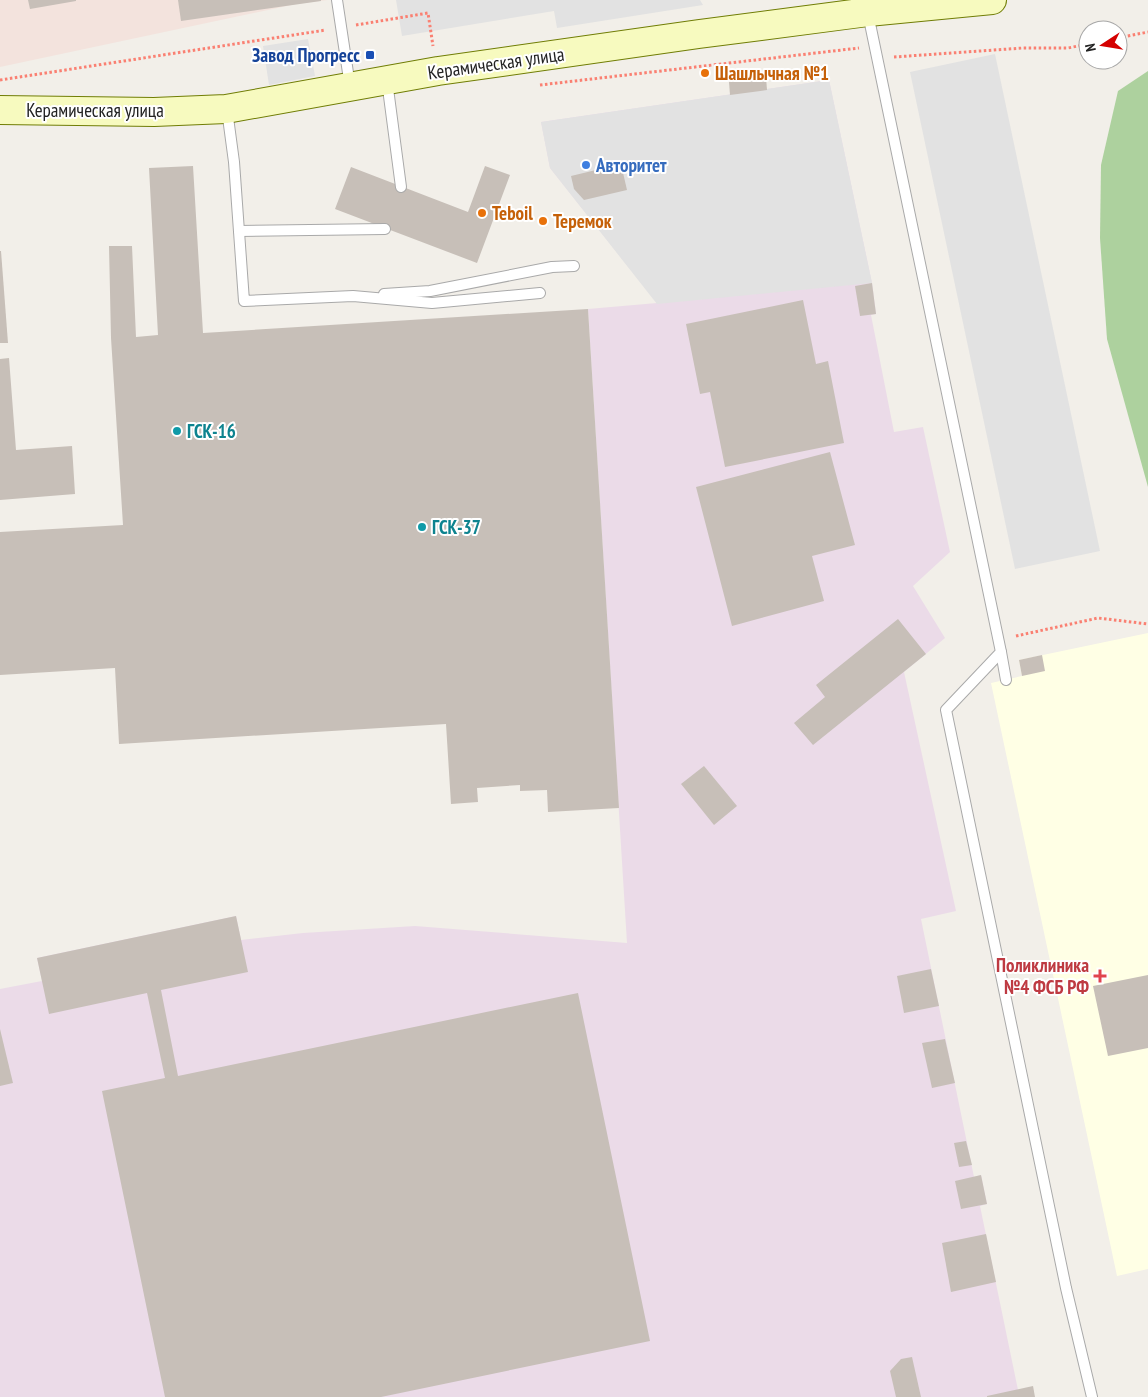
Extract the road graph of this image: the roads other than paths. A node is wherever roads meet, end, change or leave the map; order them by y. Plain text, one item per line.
1 (337, 0) edge
2 (992, 0) edge
3 (868, 12) junction
4 (387, 80) junction
5 (350, 87) junction
6 (226, 109) junction
7 (0, 110) edge
8 (401, 187) dead end
9 (385, 229) dead end
10 (239, 231) junction
11 (574, 266) dead end
12 (540, 293) dead end
13 (353, 296) junction
14 (1001, 652) junction
15 (1006, 680) dead end
16 (1092, 1397) edge

1 - 5 lane
2 - 3 main road, Керамическая улица
3 - 4 main road, Керамическая улица
3 - 14 lane
4 - 5 main road, Керамическая улица
4 - 8 lane
5 - 6 main road, Керамическая улица
6 - 7 main road, Керамическая улица
6 - 10 lane
9 - 10 lane
10 - 13 lane
11 - 13 lane
12 - 13 lane
14 - 15 lane
14 - 16 lane

